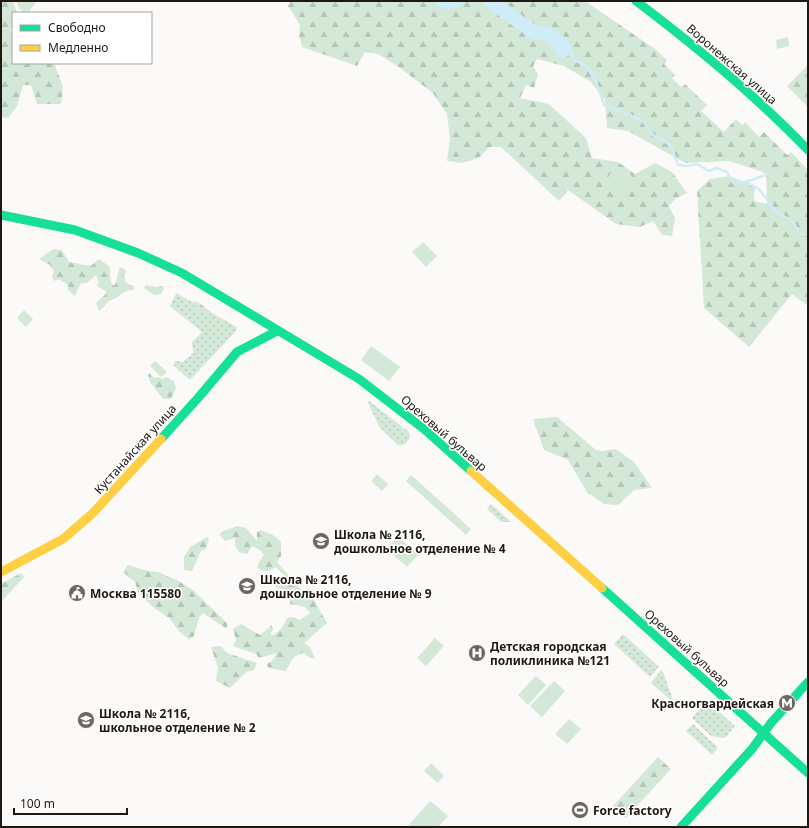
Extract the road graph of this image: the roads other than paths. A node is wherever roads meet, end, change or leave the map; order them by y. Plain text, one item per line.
1 (636, 1) edge
2 (808, 150) edge
3 (1, 215) edge
4 (277, 331) junction
5 (1, 572) edge
6 (808, 682) edge
7 (764, 733) junction
8 (808, 773) edge
9 (681, 827) edge

1 - 2 street, Воронежская улица
3 - 4 street, Ореховый бульвар
4 - 5 street, Кустанайская улица
4 - 7 street, Ореховый бульвар
6 - 7 street
7 - 8 street, Ореховый бульвар
7 - 9 street

